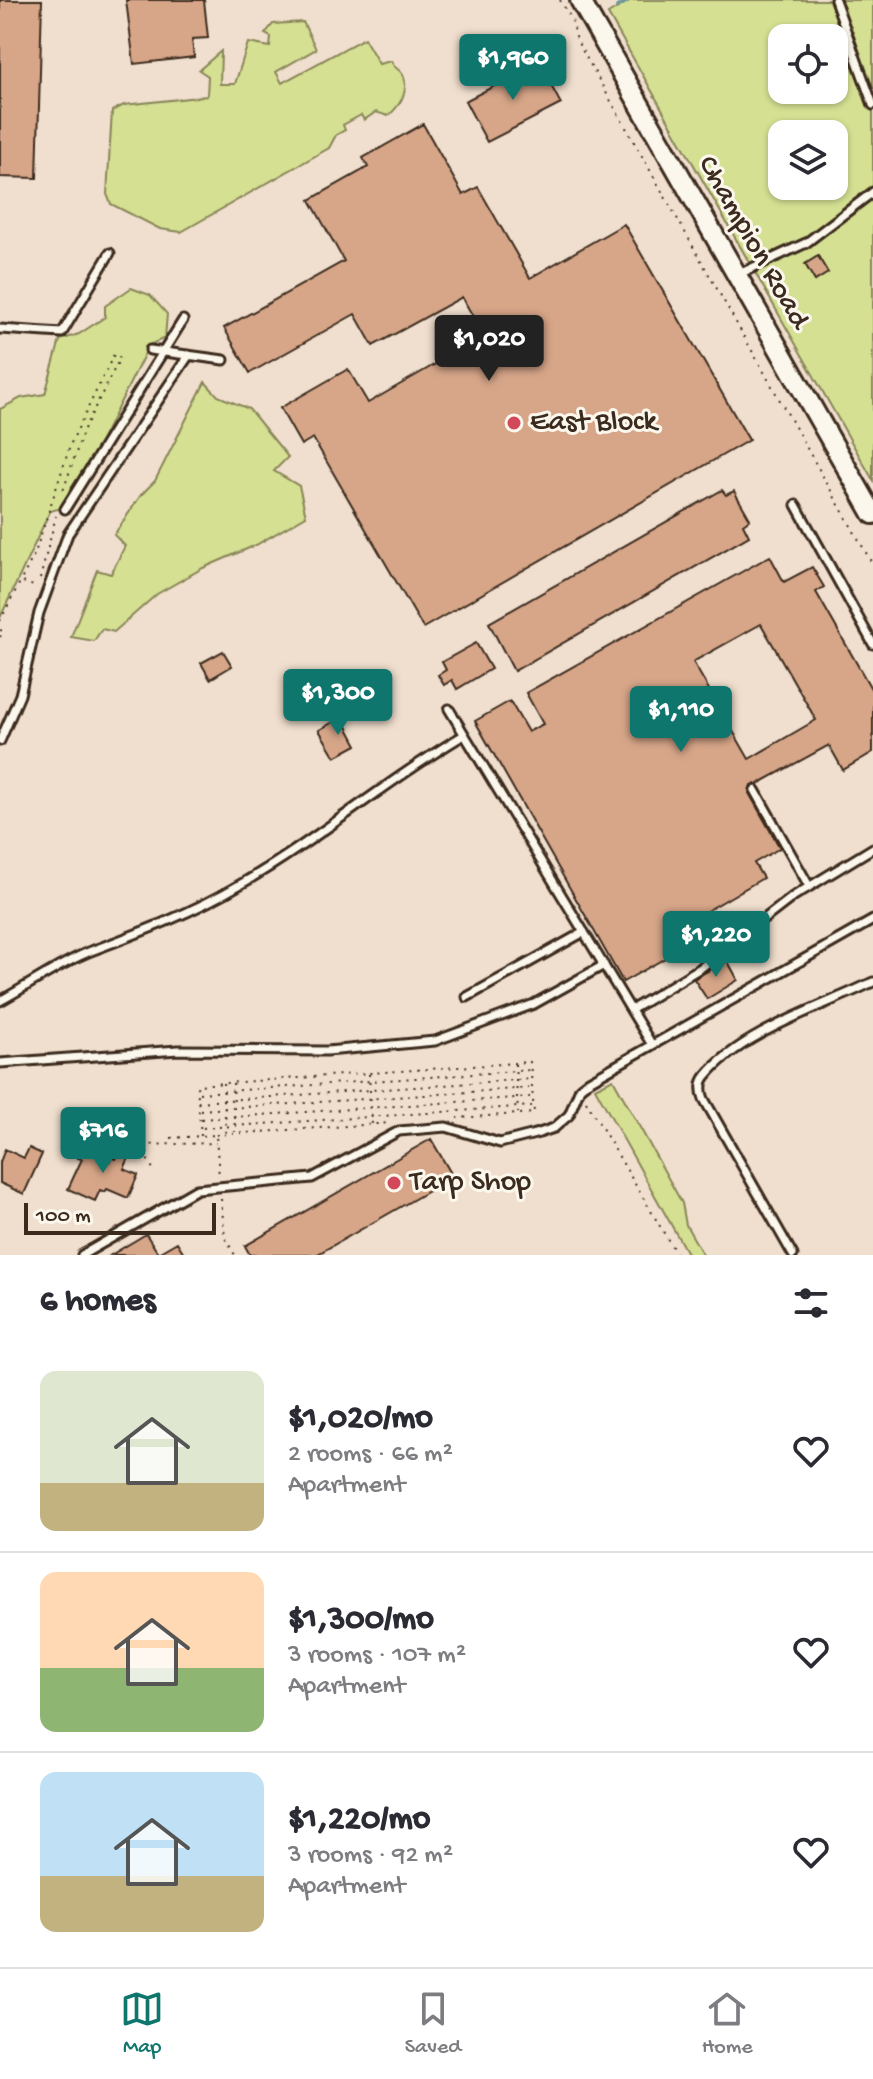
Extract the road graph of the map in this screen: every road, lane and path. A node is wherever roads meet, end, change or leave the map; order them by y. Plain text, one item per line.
1 (560, 0) edge
2 (580, 0) edge
3 (835, 0) edge
4 (873, 105) edge
5 (873, 192) edge
6 (110, 253) dead end
7 (739, 274) junction
8 (183, 320) dead end
9 (0, 329) edge
10 (150, 350) dead end
11 (161, 351) junction
12 (189, 355) junction
13 (224, 360) dead end
14 (61, 497) dead end
15 (796, 505) dead end
16 (61, 510) joint
17 (873, 514) edge
18 (873, 565) edge
19 (22, 582) junction
20 (37, 587) junction
21 (36, 593) dead end
22 (0, 621) edge
23 (0, 630) edge
24 (0, 637) edge
25 (873, 644) edge
26 (449, 709) dead end
27 (464, 735) junction
28 (0, 741) edge
29 (755, 790) dead end
30 (873, 848) edge
31 (809, 886) junction
32 (873, 920) edge
33 (584, 932) junction
34 (604, 965) junction
35 (873, 982) edge
36 (467, 997) dead end
37 (0, 1001) edge
38 (631, 1010) junction
39 (652, 1045) junction
40 (0, 1063) edge
41 (515, 1063) junction
42 (530, 1070) junction
43 (515, 1072) junction
44 (369, 1073) junction
45 (531, 1079) junction
46 (516, 1080) junction
47 (233, 1082) junction
48 (369, 1082) junction
49 (223, 1083) junction
50 (583, 1085) junction
51 (532, 1088) junction
52 (516, 1089) junction
53 (370, 1090) junction
54 (224, 1091) junction
55 (233, 1091) junction
56 (198, 1093) junction
57 (532, 1097) junction
58 (517, 1098) junction
59 (233, 1099) junction
60 (371, 1099) junction
61 (224, 1100) junction
62 (198, 1102) junction
63 (533, 1105) junction
64 (517, 1106) junction
65 (371, 1107) junction
66 (234, 1108) junction
67 (225, 1109) junction
68 (199, 1110) junction
69 (518, 1114) junction
70 (372, 1116) junction
71 (225, 1117) junction
72 (234, 1117) junction
73 (200, 1119) junction
74 (445, 1119) dead end
75 (401, 1122) dead end
76 (372, 1124) junction
77 (235, 1125) junction
78 (226, 1126) junction
79 (201, 1128) junction
80 (226, 1134) junction
81 (235, 1134) junction
82 (216, 1135) junction
83 (201, 1136) junction
84 (171, 1138) dead end
85 (217, 1143) junction
86 (138, 1145) junction
87 (117, 1151) junction
88 (99, 1153) dead end
89 (114, 1157) dead end
90 (155, 1172) dead end
91 (219, 1186) junction
92 (82, 1255) edge
93 (235, 1255) edge
94 (677, 1255) edge
95 (793, 1255) edge

1 - 18 path
2 - 7 street, Champion Road
3 - 4 lane
5 - 7 lane
6 - 9 lane
7 - 17 street, Champion Road
8 - 11 lane
10 - 11 lane
11 - 12 lane
11 - 16 lane
12 - 13 lane
12 - 28 lane
14 - 19 path
15 - 25 lane
16 - 20 path
19 - 20 path
19 - 22 path
20 - 21 path
23 - 24 path
26 - 27 lane
27 - 33 lane
27 - 37 lane
29 - 31 lane
30 - 31 lane
31 - 38 lane
32 - 39 lane
33 - 34 lane
33 - 36 lane
34 - 38 lane
34 - 40 lane
35 - 95 lane
38 - 39 lane
39 - 50 lane
41 - 42 path
41 - 43 path
41 - 44 path
42 - 43 path
42 - 45 path
43 - 46 path
43 - 48 path
44 - 47 path
44 - 48 path
45 - 46 path
45 - 51 path
46 - 52 path
46 - 53 path
47 - 49 path
47 - 55 path
48 - 53 path
48 - 55 path
49 - 54 path
49 - 56 path
50 - 91 lane
50 - 94 path
51 - 52 path
51 - 57 path
52 - 58 path
52 - 60 path
53 - 59 path
53 - 60 path
54 - 55 path
54 - 56 path
54 - 61 path
55 - 59 path
56 - 62 path
57 - 58 path
57 - 63 path
58 - 64 path
58 - 65 path
59 - 61 path
59 - 66 path
60 - 65 path
60 - 66 path
61 - 62 path
61 - 67 path
62 - 68 path
63 - 64 path
63 - 69 path
64 - 69 path
64 - 70 path
65 - 70 path
65 - 72 path
66 - 67 path
66 - 72 path
67 - 68 path
67 - 71 path
68 - 73 path
69 - 74 path
70 - 76 path
70 - 77 path
71 - 72 path
71 - 73 path
71 - 78 path
72 - 77 path
73 - 79 path
75 - 76 path
76 - 81 path
77 - 78 path
77 - 81 path
78 - 79 path
78 - 80 path
79 - 83 path
80 - 81 path
80 - 82 path
82 - 83 path
82 - 85 path
83 - 84 path
85 - 86 path
85 - 91 path
86 - 87 path
86 - 90 path
87 - 88 path
87 - 89 path
91 - 92 lane
91 - 93 path

